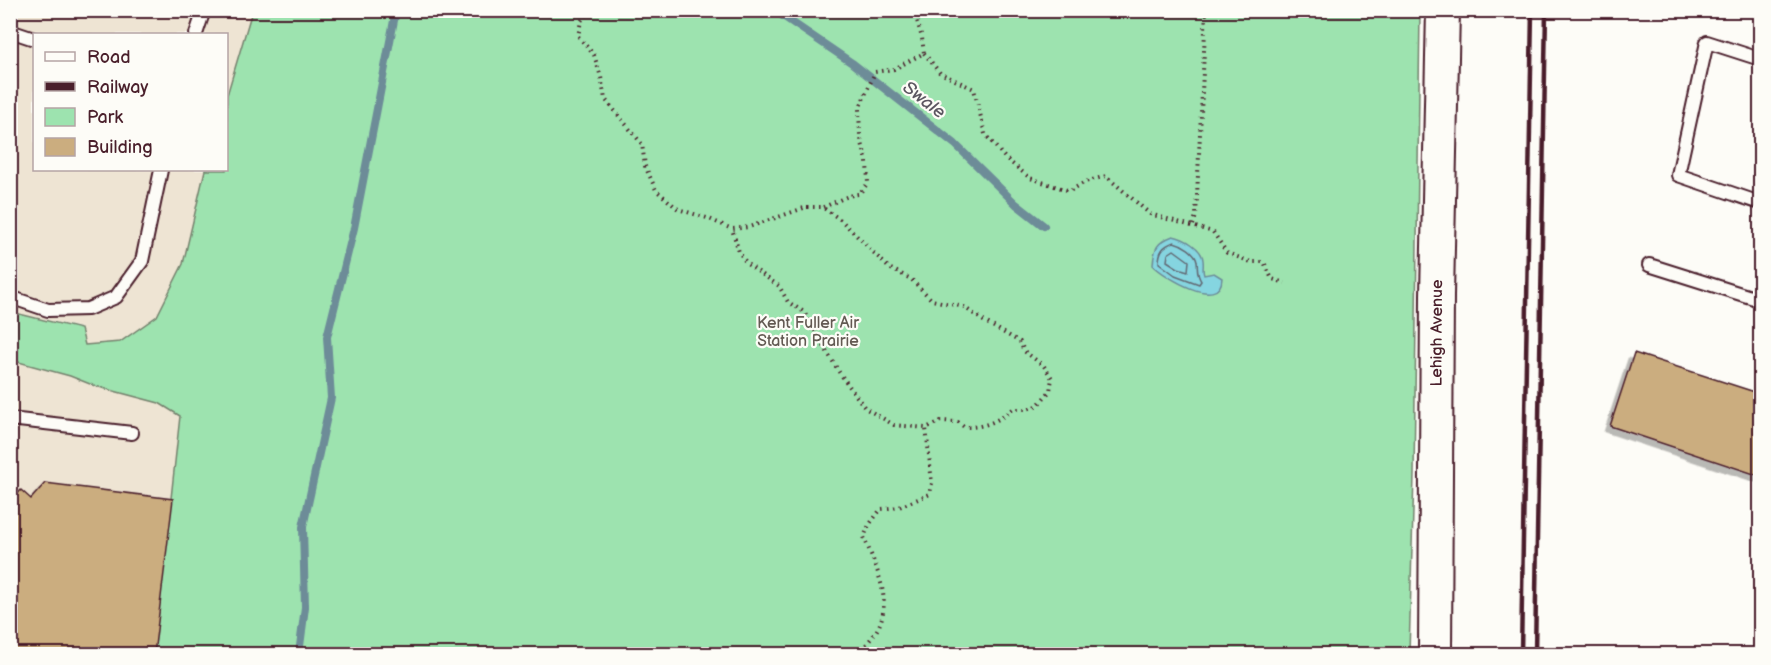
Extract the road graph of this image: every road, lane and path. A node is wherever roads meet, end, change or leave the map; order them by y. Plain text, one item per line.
1 (204, 10) edge
2 (590, 10) edge
3 (914, 10) edge
4 (1206, 10) edge
5 (1443, 10) edge
6 (10, 31) edge
7 (196, 33) edge
8 (33, 39) edge
9 (924, 53) junction
10 (1761, 59) edge
11 (161, 171) edge
12 (1761, 203) edge
13 (822, 207) junction
14 (1192, 225) junction
15 (732, 229) junction
16 (1649, 265) dead end
17 (1285, 283) dead end
18 (10, 297) edge
19 (1761, 300) edge
20 (10, 420) edge
21 (926, 428) junction
22 (132, 433) dead end
23 (858, 654) edge
24 (1435, 654) edge

1 - 7 lane
2 - 15 path
3 - 9 path
4 - 14 path
5 - 24 street, Lehigh Avenue
6 - 8 lane
9 - 13 path
9 - 14 path
10 - 12 lane
11 - 18 lane
13 - 15 path
13 - 21 path
14 - 17 path
15 - 21 path
16 - 19 lane
20 - 22 lane
21 - 23 path

